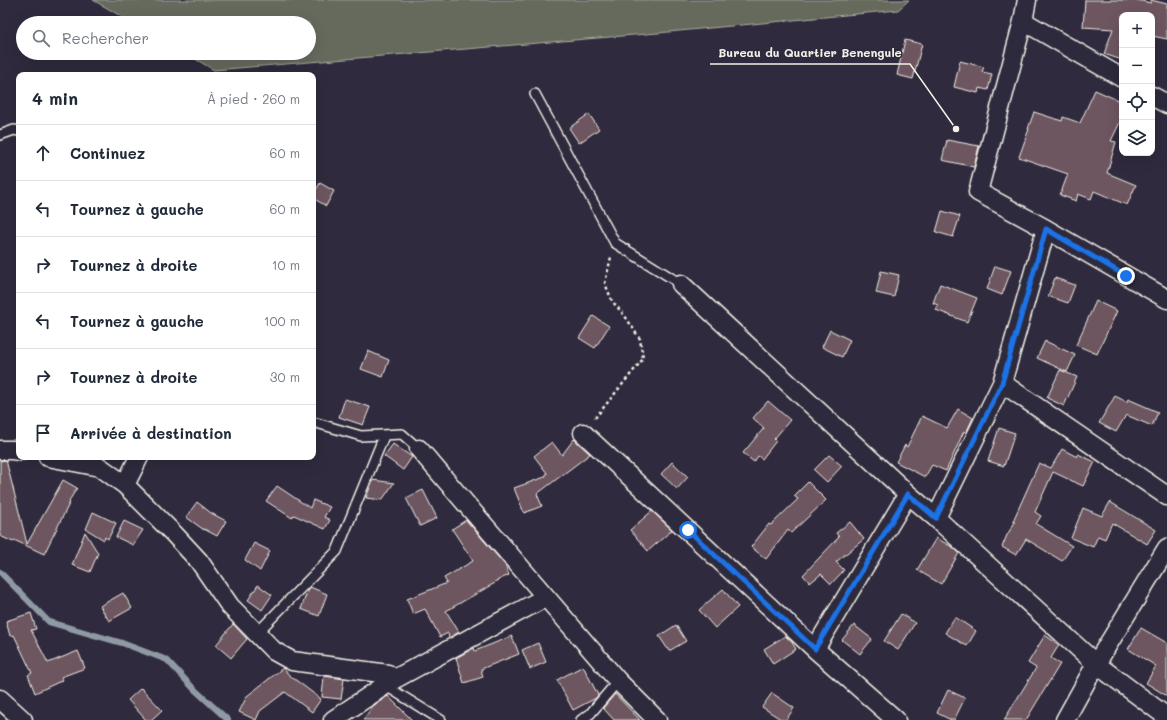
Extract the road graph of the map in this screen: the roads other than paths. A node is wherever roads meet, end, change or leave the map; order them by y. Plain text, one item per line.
1 (1027, 0) edge
2 (1023, 21) junction
3 (1119, 76) edge
4 (535, 94) dead end
5 (1155, 98) edge
6 (1167, 104) edge
7 (16, 130) edge
8 (0, 135) edge
9 (1046, 229) junction
10 (681, 284) joint
11 (1167, 300) edge
12 (1002, 383) junction
13 (316, 423) edge
14 (583, 433) road end
15 (384, 436) junction
16 (419, 449) joint
17 (0, 450) edge
18 (16, 451) edge
19 (62, 460) edge
20 (138, 460) edge
21 (125, 485) junction
22 (908, 494) junction
23 (1167, 496) edge
24 (936, 518) junction
25 (1167, 548) edge
26 (546, 597) junction
27 (257, 634) junction
28 (815, 649) junction
29 (1096, 664) junction
30 (618, 680) junction
31 (390, 683) junction
32 (0, 699) edge
33 (591, 717) edge
34 (1167, 717) edge
35 (23, 720) edge
36 (333, 720) edge
37 (441, 720) edge
38 (581, 720) edge
39 (657, 720) edge
40 (896, 720) edge
41 (1065, 720) edge

1 - 2 street
2 - 3 street
2 - 9 street
4 - 10 lane
5 - 6 street
7 - 8 lane
9 - 11 street
9 - 12 street
10 - 22 street
12 - 23 street
12 - 24 street
13 - 15 lane
14 - 28 street
15 - 16 lane
15 - 27 lane
16 - 26 street
17 - 18 street
19 - 21 street
20 - 21 street
21 - 27 street
22 - 24 street
22 - 28 street
24 - 29 street
25 - 29 street
26 - 30 street
26 - 31 street
27 - 31 street
28 - 40 street
29 - 34 street
29 - 41 street
30 - 33 lane
30 - 39 street
31 - 36 street
31 - 37 lane
32 - 35 street
33 - 38 lane

